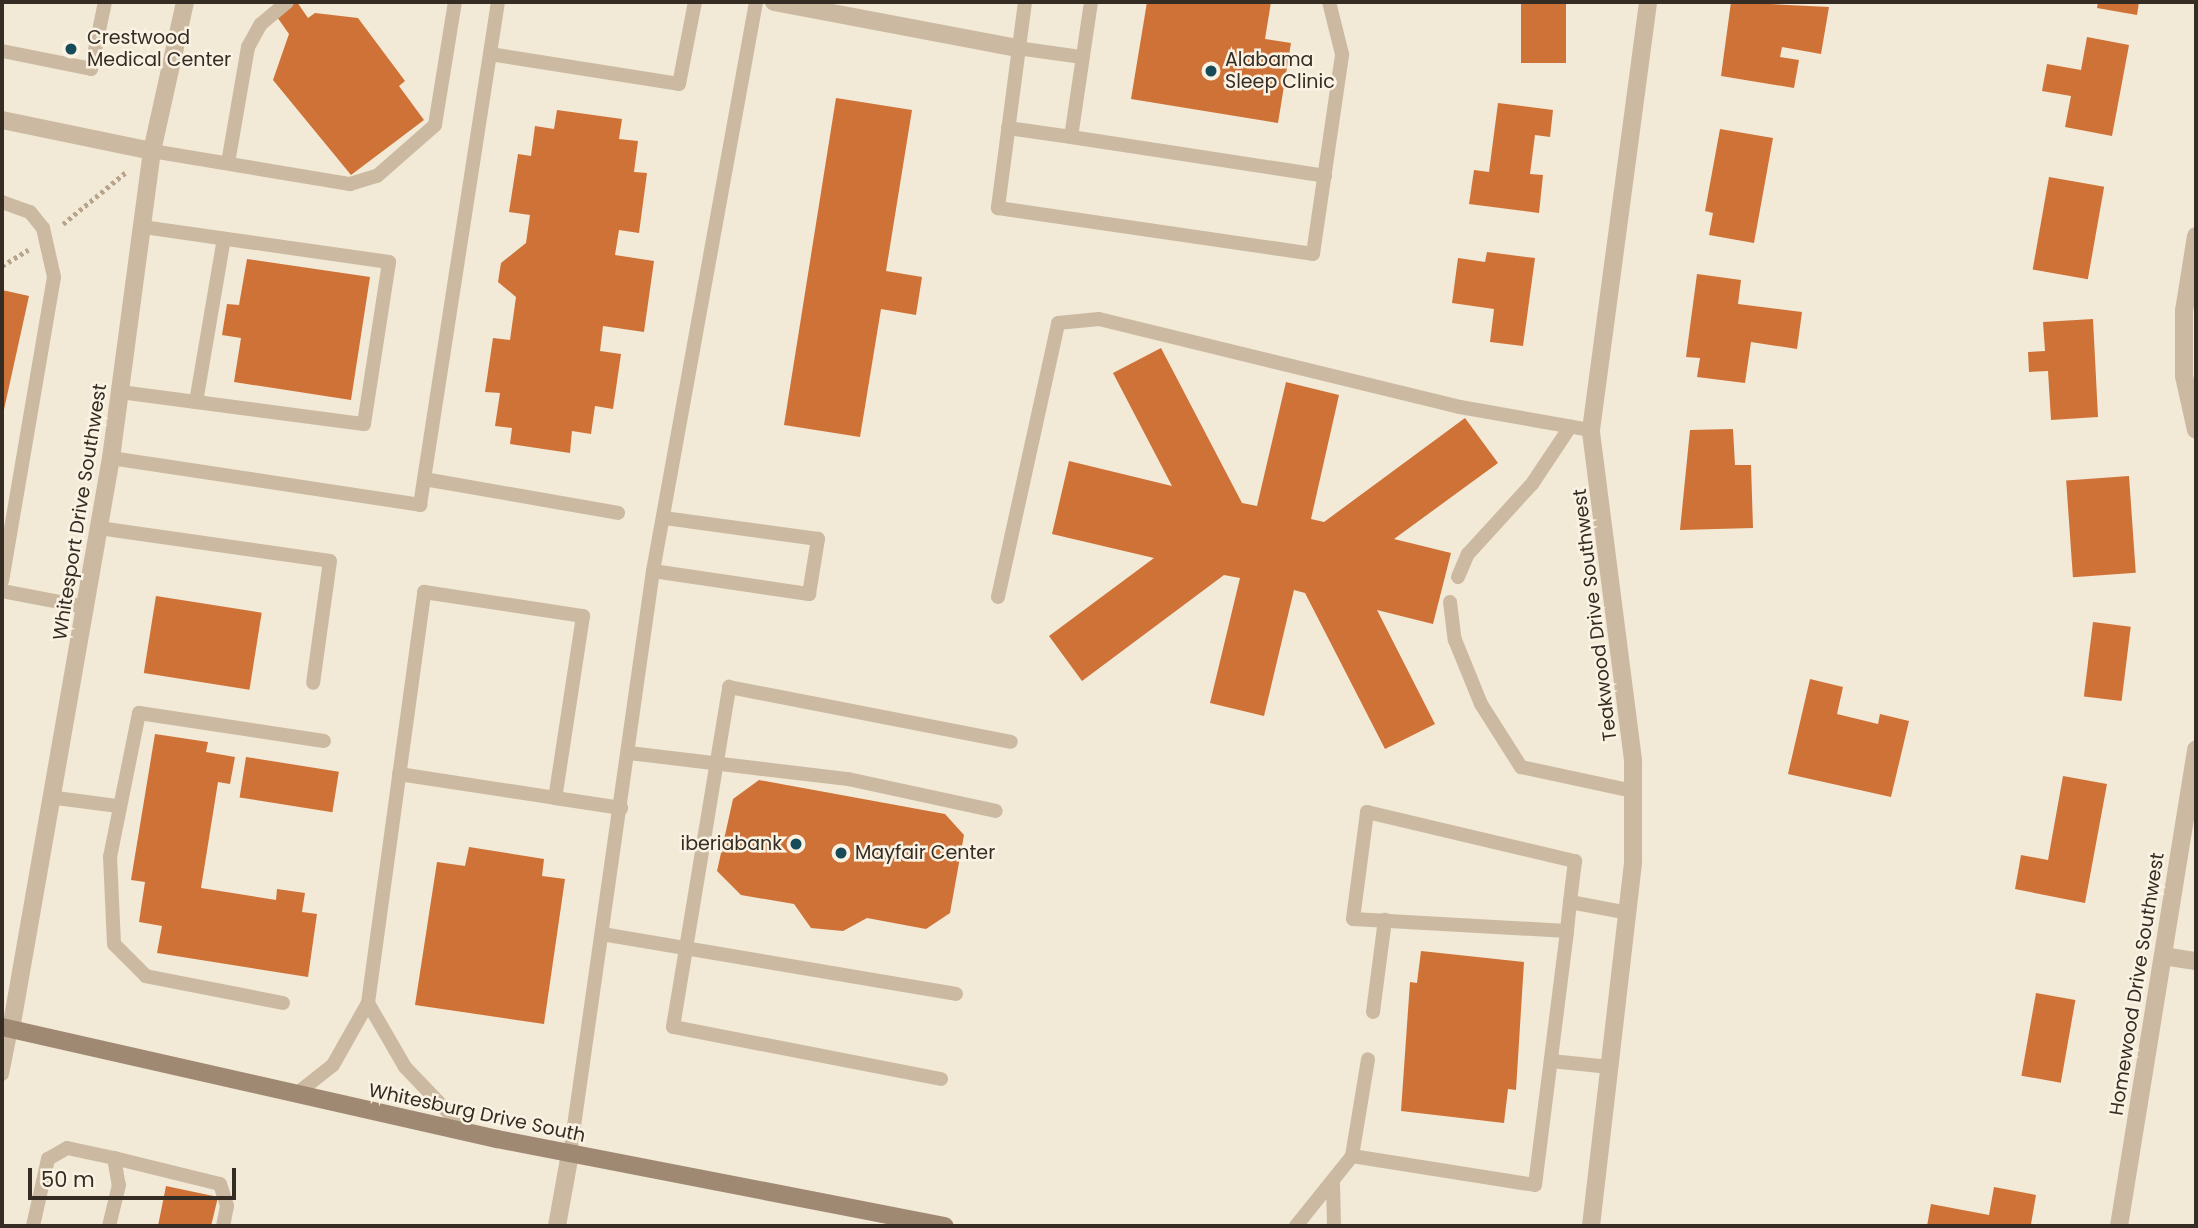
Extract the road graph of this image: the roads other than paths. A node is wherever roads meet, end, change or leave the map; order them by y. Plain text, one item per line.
1 (105, 2) edge
2 (185, 2) edge
3 (287, 2) edge
4 (455, 2) edge
5 (498, 2) edge
6 (695, 2) edge
7 (756, 2) edge
8 (774, 2) edge
9 (1025, 2) edge
10 (1091, 2) edge
11 (1329, 2) edge
12 (1648, 2) edge
13 (1017, 48) junction
14 (2, 51) edge
15 (490, 54) junction
16 (1082, 57) junction
17 (2, 120) edge
18 (1008, 128) junction
19 (1071, 137) junction
20 (152, 151) junction
21 (228, 163) junction
22 (1325, 176) junction
23 (2, 202) edge
24 (142, 227) junction
25 (2196, 236) edge
26 (223, 239) junction
27 (120, 392) junction
28 (196, 402) junction
29 (1570, 427) junction
30 (1591, 430) junction
31 (2196, 430) edge
32 (111, 458) junction
33 (424, 479) junction
34 (618, 513) dead end
35 (665, 518) junction
36 (99, 528) junction
37 (653, 571) junction
38 (1458, 577) dead end
39 (2, 580) edge
40 (2, 591) edge
41 (998, 597) dead end
42 (1450, 602) dead end
43 (86, 607) junction
44 (313, 683) dead end
45 (324, 741) dead end
46 (1011, 742) dead end
47 (2196, 749) edge
48 (629, 753) junction
49 (716, 763) junction
50 (399, 774) junction
51 (1633, 791) junction
52 (56, 798) junction
53 (555, 798) junction
54 (118, 806) junction
55 (621, 808) junction
56 (996, 811) dead end
57 (1570, 902) junction
58 (1628, 913) junction
59 (1385, 920) junction
60 (1567, 932) junction
61 (602, 934) junction
62 (686, 949) junction
63 (2163, 956) junction
64 (2196, 961) edge
65 (956, 994) dead end
66 (283, 1003) dead end
67 (368, 1003) junction
68 (1373, 1012) dead end
69 (6, 1028) edge
70 (1368, 1059) dead end
71 (1551, 1061) junction
72 (1610, 1067) junction
73 (2, 1074) edge
74 (941, 1079) dead end
75 (295, 1095) junction
76 (468, 1133) junction
77 (569, 1154) junction
78 (1352, 1156) junction
79 (114, 1158) junction
80 (1333, 1184) junction
81 (33, 1226) edge
82 (108, 1226) edge
83 (223, 1226) edge
84 (557, 1226) edge
85 (945, 1226) edge
86 (1296, 1226) edge
87 (1334, 1226) edge
88 (1591, 1226) edge
89 (2119, 1226) edge

1 - 14 lane
2 - 20 street, Whitesport Drive Southwest
3 - 21 lane
4 - 21 lane
5 - 15 lane
6 - 15 lane
7 - 35 lane
8 - 13 street
9 - 13 lane
10 - 16 lane
11 - 22 lane
12 - 30 street, Teakwood Drive Southwest
13 - 16 lane
13 - 18 lane
15 - 33 lane
16 - 19 lane
17 - 20 street
18 - 19 lane
18 - 22 lane
19 - 22 lane
20 - 21 lane
20 - 24 street, Whitesport Drive Southwest
23 - 39 lane
24 - 26 lane
24 - 27 street, Whitesport Drive Southwest
25 - 31 street
26 - 28 lane
26 - 28 lane
27 - 28 lane
27 - 32 street, Whitesport Drive Southwest
29 - 30 lane
29 - 38 lane
29 - 41 lane
30 - 51 street, Teakwood Drive Southwest
32 - 33 lane
32 - 36 street, Whitesport Drive Southwest
33 - 34 lane
35 - 37 lane
35 - 37 lane
36 - 43 street, Whitesport Drive Southwest
36 - 44 lane
37 - 48 lane
40 - 43 lane
42 - 51 lane
43 - 52 street, Whitesport Drive Southwest
45 - 54 lane
46 - 49 lane
47 - 63 street, Homewood Drive Southwest
48 - 49 lane
48 - 55 lane
49 - 56 lane
49 - 62 lane
50 - 53 lane
50 - 53 lane
50 - 67 lane
51 - 58 street, Teakwood Drive Southwest
52 - 54 lane
52 - 69 street, Whitesport Drive Southwest
53 - 55 lane
54 - 66 lane
55 - 61 lane
57 - 58 lane
57 - 59 lane
57 - 60 lane
58 - 72 street, Teakwood Drive Southwest
59 - 60 lane
59 - 68 lane
60 - 71 lane
61 - 62 lane
61 - 77 lane
62 - 65 lane
62 - 74 lane
63 - 64 street
63 - 89 street, Homewood Drive Southwest
67 - 75 lane
67 - 76 lane
69 - 73 lane
69 - 75 main road, Whitesburg Drive South
70 - 78 lane
71 - 72 lane
71 - 78 lane
72 - 88 street, Teakwood Drive Southwest
75 - 76 main road, Whitesburg Drive South
76 - 77 main road, Whitesburg Drive South
77 - 84 street
77 - 85 main road, Whitesburg Drive South
78 - 80 lane
79 - 81 lane
79 - 82 lane
79 - 83 lane
80 - 86 lane
80 - 87 lane

